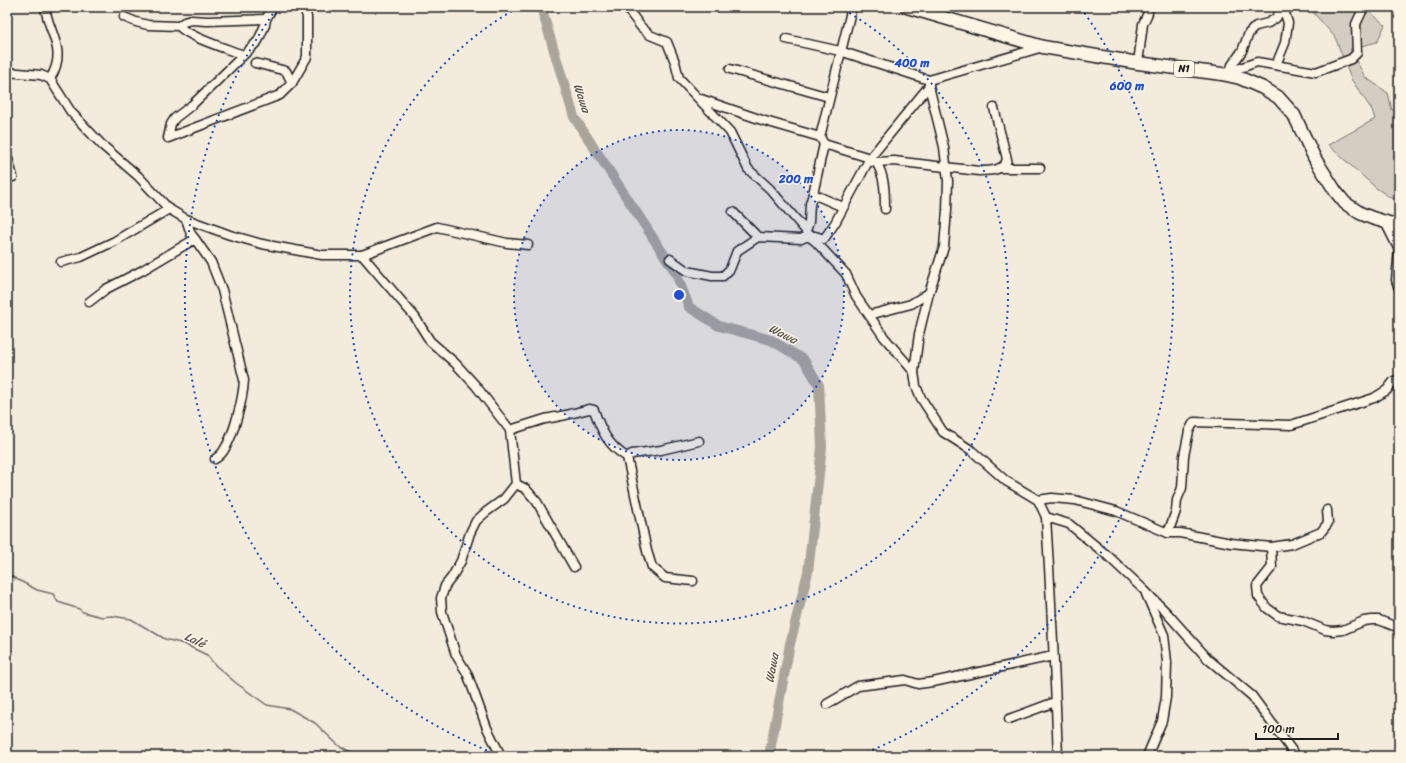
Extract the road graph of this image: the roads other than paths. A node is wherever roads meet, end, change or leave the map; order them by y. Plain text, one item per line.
1 (45, 7) edge
2 (273, 7) edge
3 (304, 7) edge
4 (626, 7) edge
5 (852, 7) edge
6 (907, 7) edge
7 (1283, 7) edge
8 (1364, 7) edge
9 (1148, 13) dead end
10 (124, 17) dead end
11 (266, 19) junction
12 (179, 26) junction
13 (786, 39) dead end
14 (1043, 47) junction
15 (840, 51) junction
16 (243, 55) junction
17 (255, 63) dead end
18 (1138, 63) junction
19 (1276, 65) junction
20 (730, 69) dead end
21 (7, 72) edge
22 (1226, 72) junction
23 (50, 79) junction
24 (292, 83) junction
25 (929, 83) junction
26 (830, 97) junction
27 (699, 98) junction
28 (994, 108) dead end
29 (822, 140) junction
30 (7, 155) edge
31 (871, 161) junction
32 (946, 167) junction
33 (1001, 168) junction
34 (1040, 168) dead end
35 (13, 177) dead end
36 (813, 194) junction
37 (844, 206) junction
38 (169, 209) junction
39 (885, 209) dead end
40 (733, 212) dead end
41 (186, 219) junction
42 (1385, 222) junction
43 (1399, 226) edge
44 (807, 233) junction
45 (758, 237) junction
46 (195, 239) junction
47 (528, 245) dead end
48 (362, 254) junction
49 (670, 259) dead end
50 (61, 262) dead end
51 (1399, 286) edge
52 (929, 293) junction
53 (89, 302) dead end
54 (870, 315) junction
55 (914, 372) junction
56 (1399, 380) edge
57 (510, 430) junction
58 (699, 441) dead end
59 (627, 457) junction
60 (215, 459) dead end
61 (516, 484) junction
62 (1038, 500) junction
63 (1327, 510) dead end
64 (1046, 517) junction
65 (1168, 533) junction
66 (1271, 547) junction
67 (574, 567) dead end
68 (693, 581) dead end
69 (1143, 589) junction
70 (1399, 628) edge
71 (1053, 656) junction
72 (1055, 702) junction
73 (827, 704) dead end
74 (1008, 719) dead end
75 (501, 756) edge
76 (1058, 756) edge
77 (1147, 756) edge
78 (1296, 756) edge

1 - 23 street
2 - 11 street
3 - 24 street
4 - 27 street
5 - 15 street
6 - 14 highway, N1
7 - 19 street
7 - 22 street
8 - 19 street
9 - 18 street
10 - 12 street
11 - 12 street
11 - 16 street
12 - 16 street
13 - 15 street
14 - 18 highway, N1
14 - 25 street
15 - 25 street
15 - 26 street
16 - 24 street
17 - 24 street
18 - 22 highway, N1
19 - 22 street
20 - 26 street
21 - 23 street
22 - 42 highway, N1
23 - 38 street
25 - 31 street
25 - 32 street
26 - 29 street
27 - 29 street
27 - 44 street
28 - 33 street
29 - 31 street
29 - 36 street
30 - 35 street
31 - 32 street
31 - 37 street
31 - 39 street
32 - 33 street
32 - 52 street
33 - 34 street
36 - 37 street
36 - 44 street
37 - 44 street
38 - 41 street
38 - 50 street
40 - 45 street
41 - 46 street
41 - 48 street
42 - 43 highway, N1
42 - 51 street
44 - 45 street
44 - 54 street
45 - 49 street
46 - 53 street
46 - 60 street
47 - 48 street
48 - 57 street
52 - 54 street
52 - 55 street
54 - 55 street
55 - 62 street
56 - 65 street
57 - 59 street
57 - 61 street
58 - 59 street
59 - 68 street
61 - 67 street
61 - 75 street
62 - 64 street
62 - 65 street
63 - 66 street
64 - 69 street
64 - 71 street
65 - 66 street
66 - 70 street
69 - 77 street
69 - 78 street
71 - 72 street
71 - 73 street
72 - 74 street
72 - 76 street

